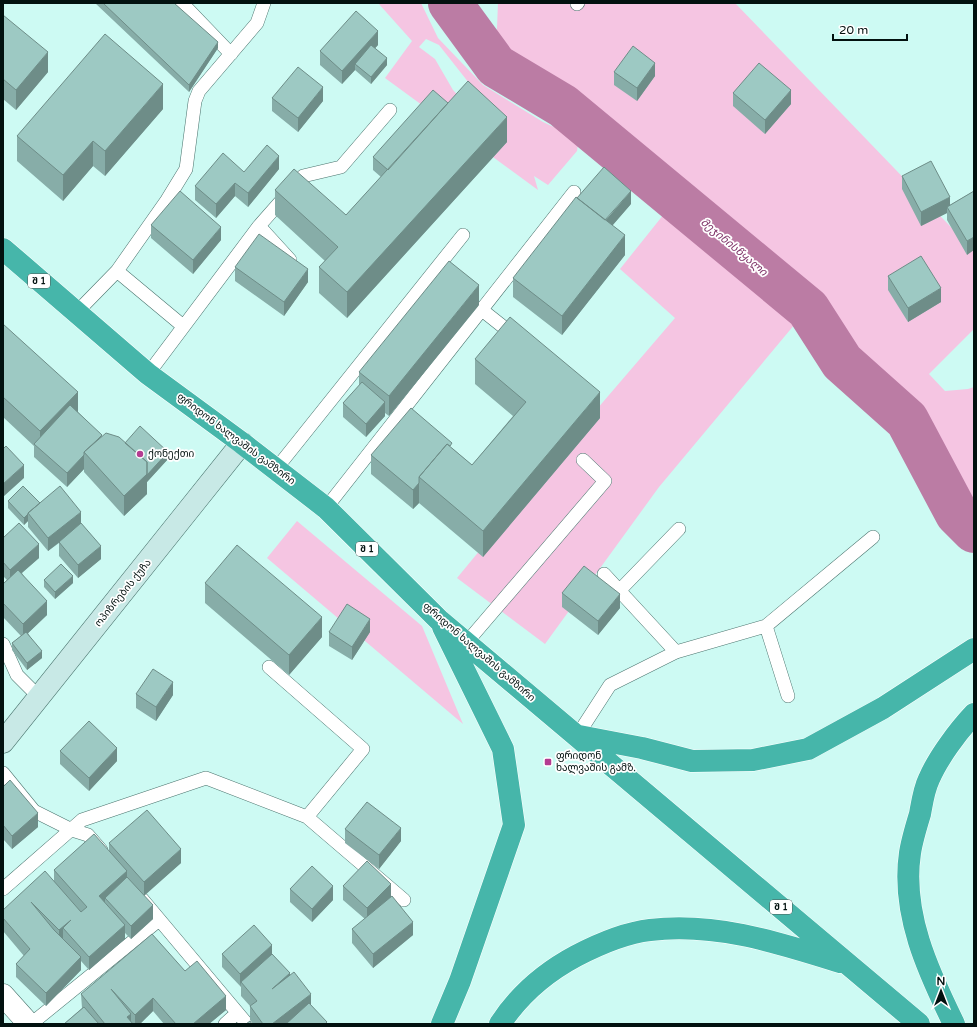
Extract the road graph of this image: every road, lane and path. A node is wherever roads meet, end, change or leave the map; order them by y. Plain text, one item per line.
1 (182, 3) edge
2 (264, 3) edge
3 (231, 54) junction
4 (390, 110) dead end
5 (574, 192) dead end
6 (259, 226) junction
7 (463, 235) dead end
8 (3, 249) edge
9 (300, 271) edge
10 (117, 272) junction
11 (482, 310) junction
12 (76, 313) junction
13 (183, 326) junction
14 (525, 345) edge
15 (148, 374) junction
16 (242, 443) junction
17 (583, 460) dead end
18 (276, 469) junction
19 (326, 508) junction
20 (679, 529) dead end
21 (873, 537) dead end
22 (604, 574) dead end
23 (619, 591) junction
24 (440, 621) junction
25 (766, 626) junction
26 (467, 642) junction
27 (3, 644) edge
28 (974, 648) edge
29 (676, 652) junction
30 (269, 667) dead end
31 (788, 696) dead end
32 (39, 697) junction
33 (974, 714) edge
34 (577, 736) junction
35 (3, 742) edge
36 (3, 773) edge
37 (307, 817) junction
38 (72, 830) junction
39 (108, 859) edge
40 (3, 889) edge
41 (134, 889) edge
42 (404, 900) dead end
43 (159, 920) junction
44 (849, 965) junction
45 (3, 995) edge
46 (238, 1013) junction
47 (30, 1024) edge
48 (225, 1024) edge
49 (247, 1024) edge
50 (442, 1024) edge
51 (500, 1024) edge
52 (920, 1024) edge
53 (954, 1024) edge

1 - 3 lane
2 - 3 lane
3 - 10 lane
4 - 6 lane
5 - 11 lane
6 - 9 lane
6 - 13 lane
7 - 18 lane
8 - 12 highway, ფრიდონ ხალვაშის გამზირი / შ 1
10 - 12 lane
10 - 13 lane
11 - 14 lane
11 - 19 lane
12 - 15 highway, ფრიდონ ხალვაშის გამზირი / შ 1
13 - 15 lane
15 - 16 highway, ფრიდონ ხალვაშის გამზირი / შ 1
16 - 18 highway, ფრიდონ ხალვაშის გამზირი / შ 1
16 - 32 street, ოპიზრების ქუჩა
17 - 26 lane
18 - 19 highway, ფრიდონ ხალვაშის გამზირი / შ 1
19 - 24 highway, ფრიდონ ხალვაშის გამზირი / შ 1
20 - 23 lane
21 - 25 lane
22 - 23 lane
23 - 29 lane
24 - 26 highway, ფრიდონ ხალვაშის გამზირი / შ 1
24 - 50 highway
25 - 29 lane
25 - 31 lane
26 - 34 highway, ფრიდონ ხალვაშის გამზირი / შ 1
27 - 32 lane
28 - 34 highway
29 - 34 lane
30 - 37 lane
32 - 35 street, ოპიზრების ქუჩა
33 - 53 highway
34 - 44 highway, ფრიდონ ხალვაშის გამზირი / შ 1
36 - 38 lane
37 - 38 lane
37 - 42 lane
38 - 39 lane
38 - 40 lane
41 - 43 lane
43 - 46 lane
43 - 47 lane
44 - 51 highway
44 - 52 highway, ფრიდონ ხალვაშის გამზირი / შ 1
45 - 47 street
46 - 48 lane
46 - 49 lane

